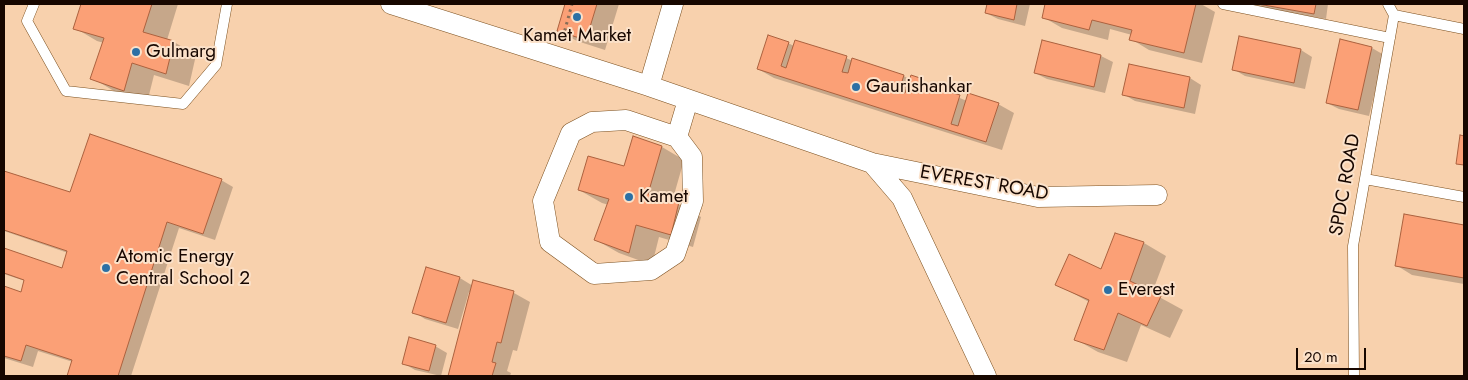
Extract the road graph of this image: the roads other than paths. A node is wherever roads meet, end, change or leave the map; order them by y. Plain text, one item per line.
1 (34, 4) edge
2 (227, 4) edge
3 (391, 4) edge
4 (673, 4) edge
5 (1223, 4) edge
6 (1388, 4) edge
7 (1394, 15) junction
8 (1464, 29) edge
9 (1390, 38) junction
10 (649, 86) junction
11 (688, 100) junction
12 (677, 137) junction
13 (872, 163) junction
14 (1365, 179) junction
15 (1157, 195) dead end
16 (1464, 197) edge
17 (986, 376) edge
18 (1354, 376) edge

1 - 2 lane
3 - 10 street, EVEREST ROAD
4 - 10 street
5 - 9 lane
6 - 7 lane
7 - 8 lane
7 - 9 lane, SPDC ROAD
9 - 14 lane, SPDC ROAD
10 - 11 street, EVEREST ROAD
11 - 12 street
11 - 13 street, EVEREST ROAD
12 - 12 street
13 - 15 street, EVEREST ROAD
13 - 17 street
14 - 16 lane
14 - 18 lane, SPDC ROAD

